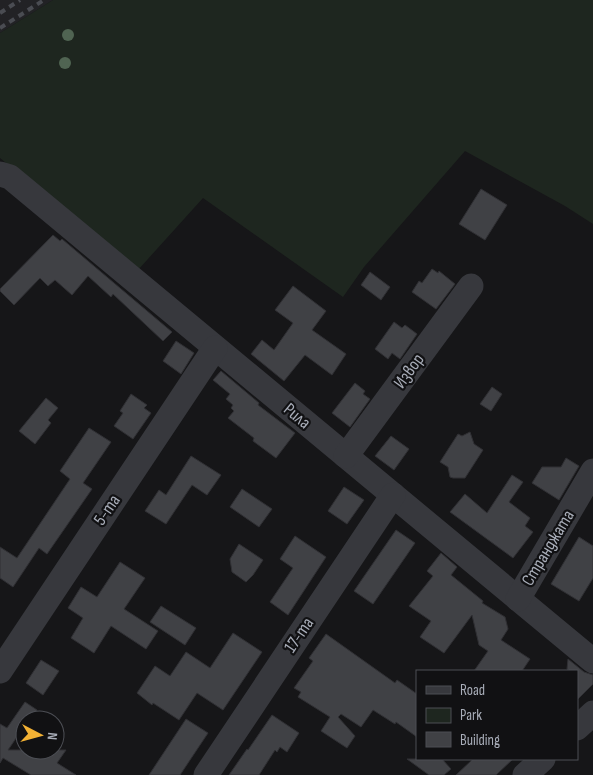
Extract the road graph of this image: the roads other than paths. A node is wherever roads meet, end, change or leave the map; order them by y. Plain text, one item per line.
1 (0, 174) edge
2 (471, 286) dead end
3 (215, 348) junction
4 (346, 456) junction
5 (593, 471) edge
6 (392, 495) junction
7 (518, 599) junction
8 (593, 662) edge
9 (0, 671) edge
10 (593, 714) edge
11 (578, 727) edge
12 (542, 760) edge
13 (206, 775) edge
14 (525, 775) edge

1 - 3 street, Рила
2 - 4 street, Извор
3 - 4 street, Рила
3 - 9 street, 5-та
4 - 6 street, Рила
5 - 7 street, Странджата
6 - 7 street, Рила
6 - 13 street, 17-та
7 - 8 street, Рила
10 - 11 street
12 - 14 street

